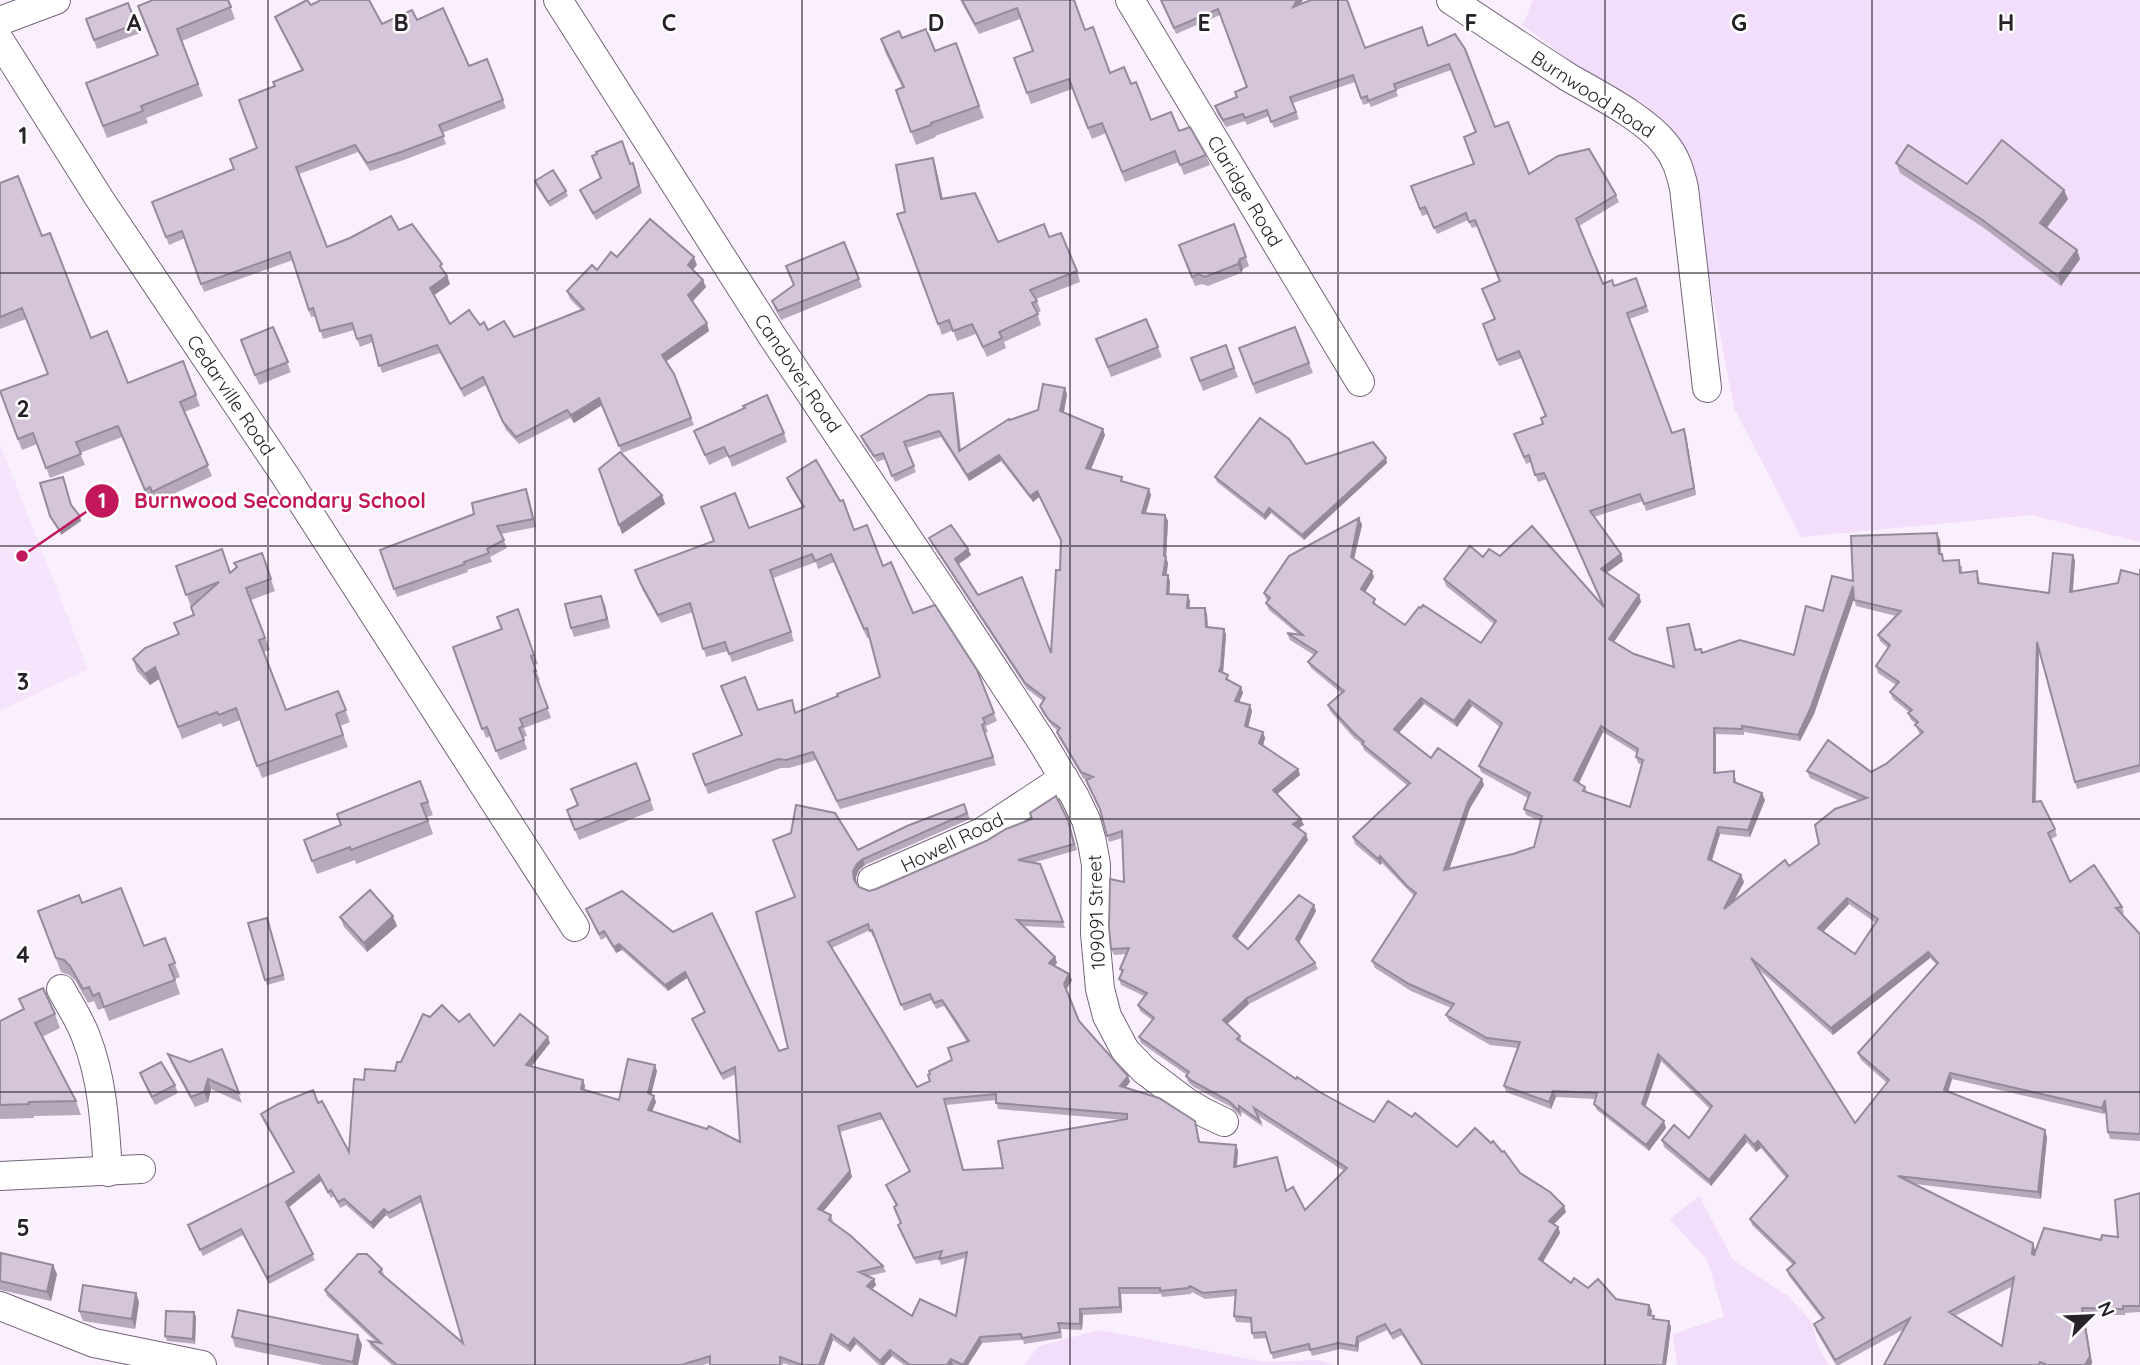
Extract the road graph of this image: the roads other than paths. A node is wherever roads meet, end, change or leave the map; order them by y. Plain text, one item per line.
1 (57, 0) edge
2 (558, 0) edge
3 (1130, 0) edge
4 (1451, 0) edge
5 (0, 21) edge
6 (0, 41) edge
7 (1360, 382) dead end
8 (1707, 388) dead end
9 (1042, 742) joint
10 (1065, 778) junction
11 (872, 880) dead end
12 (575, 927) dead end
13 (61, 989) dead end
14 (1224, 1122) dead end
15 (141, 1169) dead end
16 (108, 1172) junction
17 (0, 1176) edge
18 (0, 1306) edge
19 (202, 1365) edge

1 - 5 street
2 - 9 street, Candover Road
3 - 7 street, Claridge Road
4 - 8 street, Burnwood Road
6 - 12 street, Cedarville Road
9 - 10 street, 109091 Street
10 - 11 street, Howell Road
10 - 14 street, 109091 Street
13 - 16 street
15 - 16 street
16 - 17 street
18 - 19 street

